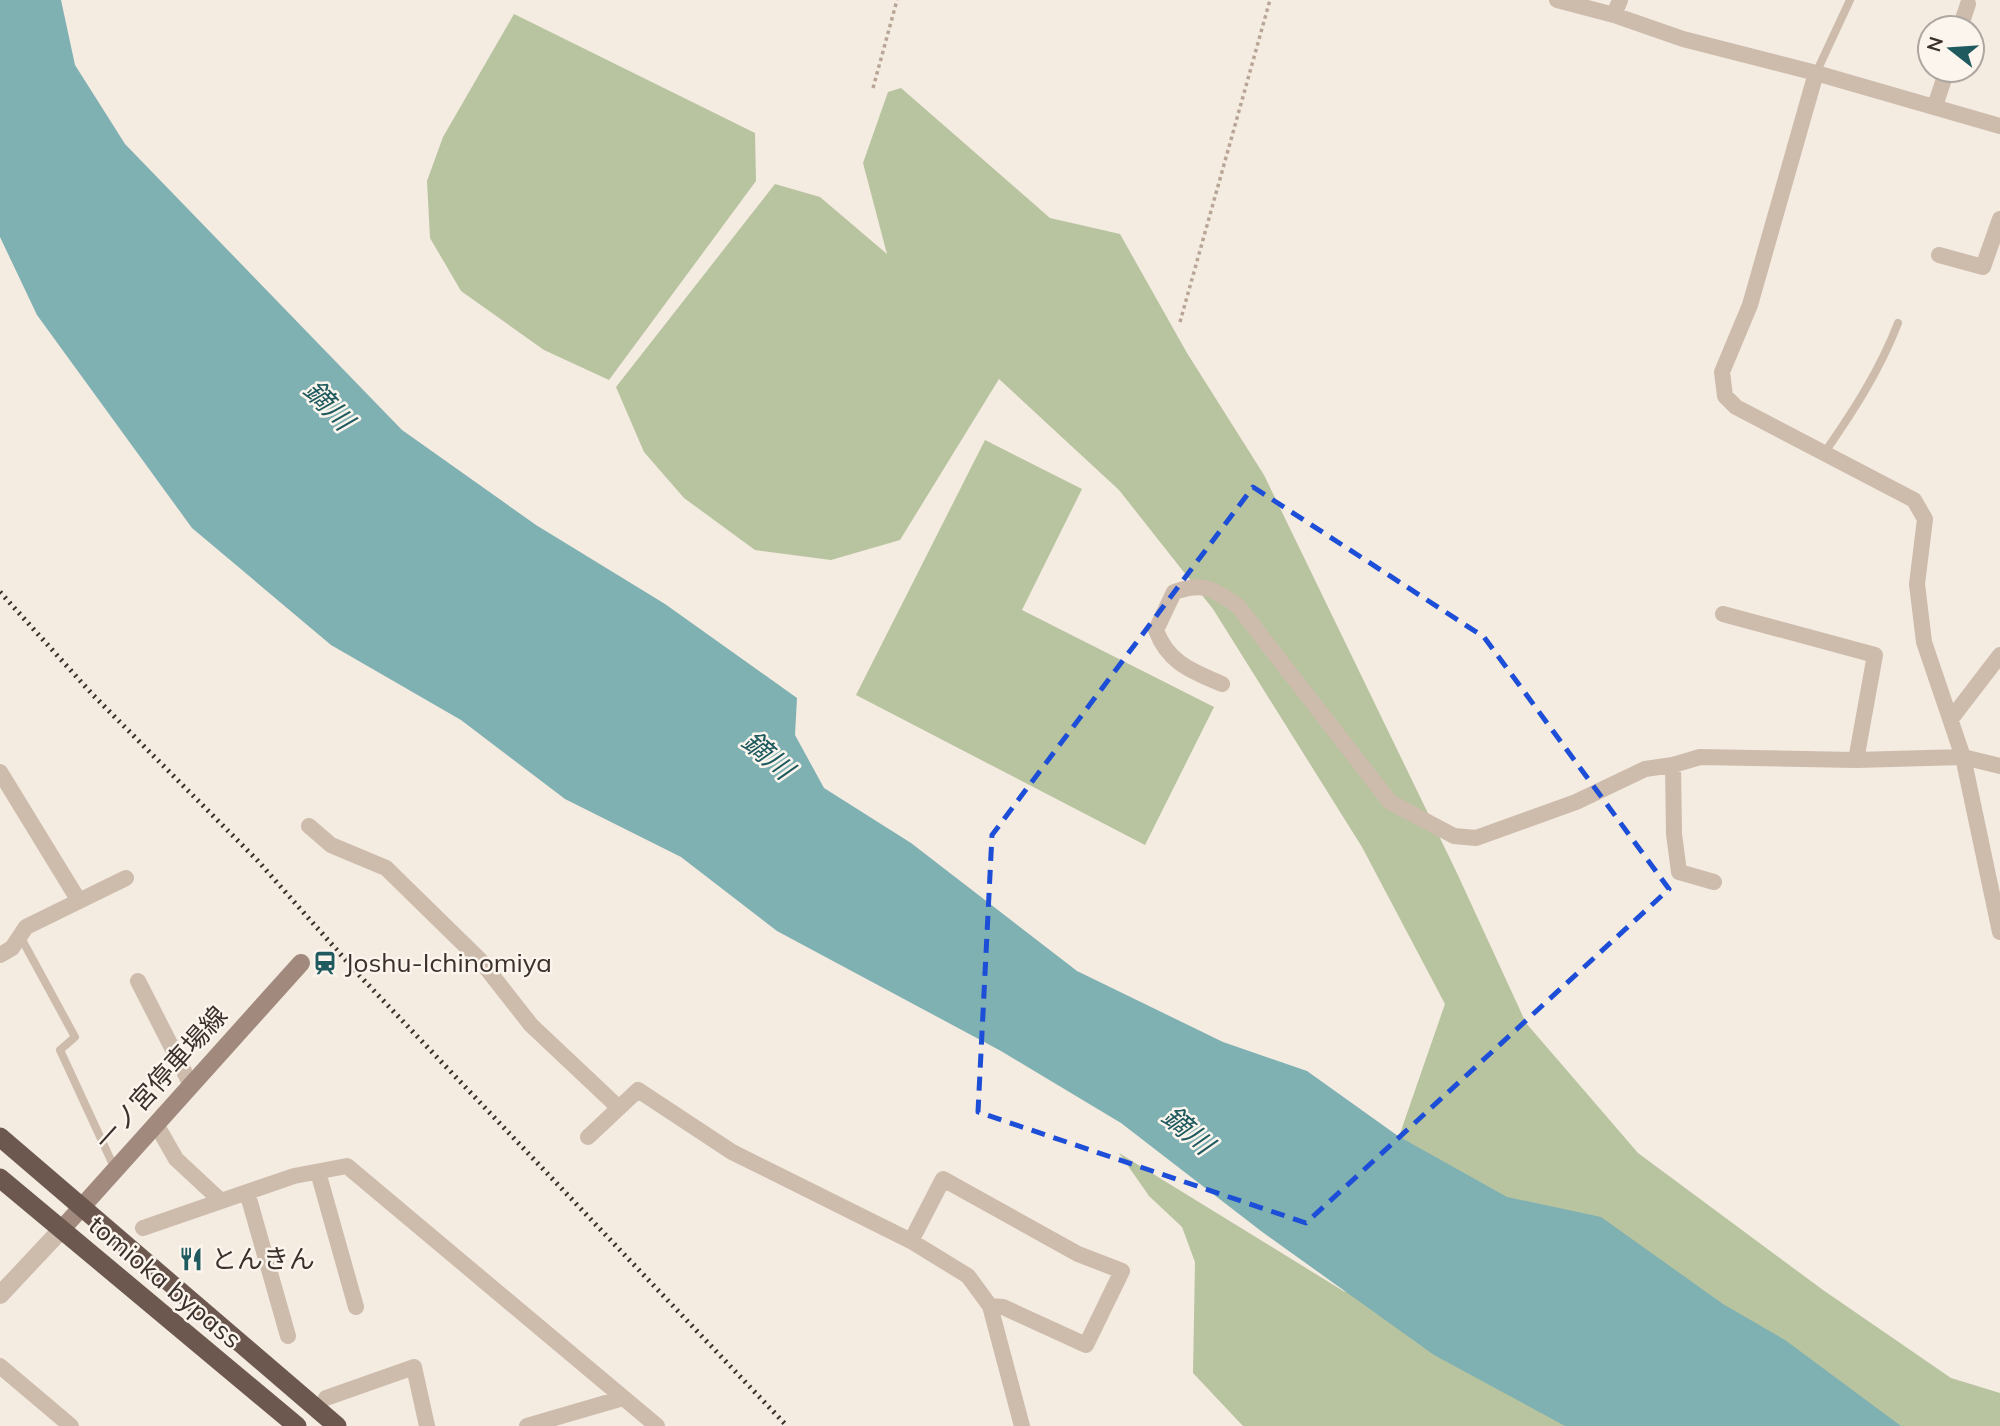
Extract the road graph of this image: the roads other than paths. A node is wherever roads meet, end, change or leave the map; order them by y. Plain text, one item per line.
1 (1557, 0) edge
2 (1850, 0) edge
3 (1968, 4) dead end
4 (1617, 8) edge
5 (1965, 14) edge
6 (1816, 73) junction
7 (1942, 84) edge
8 (1935, 106) junction
9 (2000, 126) edge
10 (2000, 219) edge
11 (1939, 255) dead end
12 (1898, 323) dead end
13 (1825, 452) junction
14 (1723, 614) dead end
15 (2000, 655) edge
16 (1222, 684) dead end
17 (1951, 719) junction
18 (1962, 757) junction
19 (1856, 760) junction
20 (1673, 765) junction
21 (2000, 766) edge
22 (0, 772) edge
23 (309, 826) dead end
24 (126, 878) dead end
25 (1714, 883) dead end
26 (79, 901) junction
27 (2000, 932) edge
28 (20, 936) junction
29 (0, 955) edge
30 (301, 962) dead end
31 (138, 981) dead end
32 (191, 1085) junction
33 (619, 1108) junction
34 (156, 1124) junction
35 (0, 1137) edge
36 (588, 1137) dead end
37 (115, 1169) junction
38 (318, 1172) junction
39 (0, 1178) edge
40 (247, 1192) junction
41 (220, 1200) junction
42 (81, 1207) junction
43 (143, 1227) dead end
44 (62, 1229) junction
45 (911, 1241) junction
46 (0, 1295) edge
47 (990, 1306) junction
48 (356, 1307) dead end
49 (288, 1336) dead end
50 (0, 1366) edge
51 (326, 1398) dead end
52 (623, 1398) junction
53 (71, 1426) edge
54 (296, 1426) edge
55 (337, 1426) edge
56 (427, 1426) edge
57 (527, 1426) edge
58 (657, 1426) edge
59 (1022, 1426) edge

1 - 4 street
2 - 6 lane
3 - 5 street
4 - 6 street
6 - 8 street
6 - 13 street
7 - 8 street
8 - 9 street
10 - 11 street
12 - 13 lane
13 - 17 street
14 - 19 street
15 - 17 street
16 - 20 street
17 - 18 street
18 - 19 street
18 - 21 street
18 - 27 street
19 - 20 street
20 - 25 street
22 - 26 street
23 - 33 street
24 - 26 street
26 - 28 street
28 - 29 street
28 - 37 lane
30 - 32 main road, 一ノ宮停車場線
31 - 32 street
32 - 34 main road, 一ノ宮停車場線
33 - 36 street
33 - 45 street
34 - 37 main road, 一ノ宮停車場線
34 - 41 street
35 - 42 highway, tomioka bypass
37 - 42 main road, 一ノ宮停車場線
38 - 40 street
38 - 48 street
38 - 52 street
39 - 44 highway, tomioka bypass
40 - 41 street
40 - 49 street
41 - 43 street
42 - 44 main road, 一ノ宮停車場線
42 - 55 highway, tomioka bypass
44 - 46 street
44 - 54 highway, tomioka bypass
45 - 47 street
45 - 47 street
47 - 59 street
50 - 53 street
51 - 56 street
52 - 57 street
52 - 58 street

